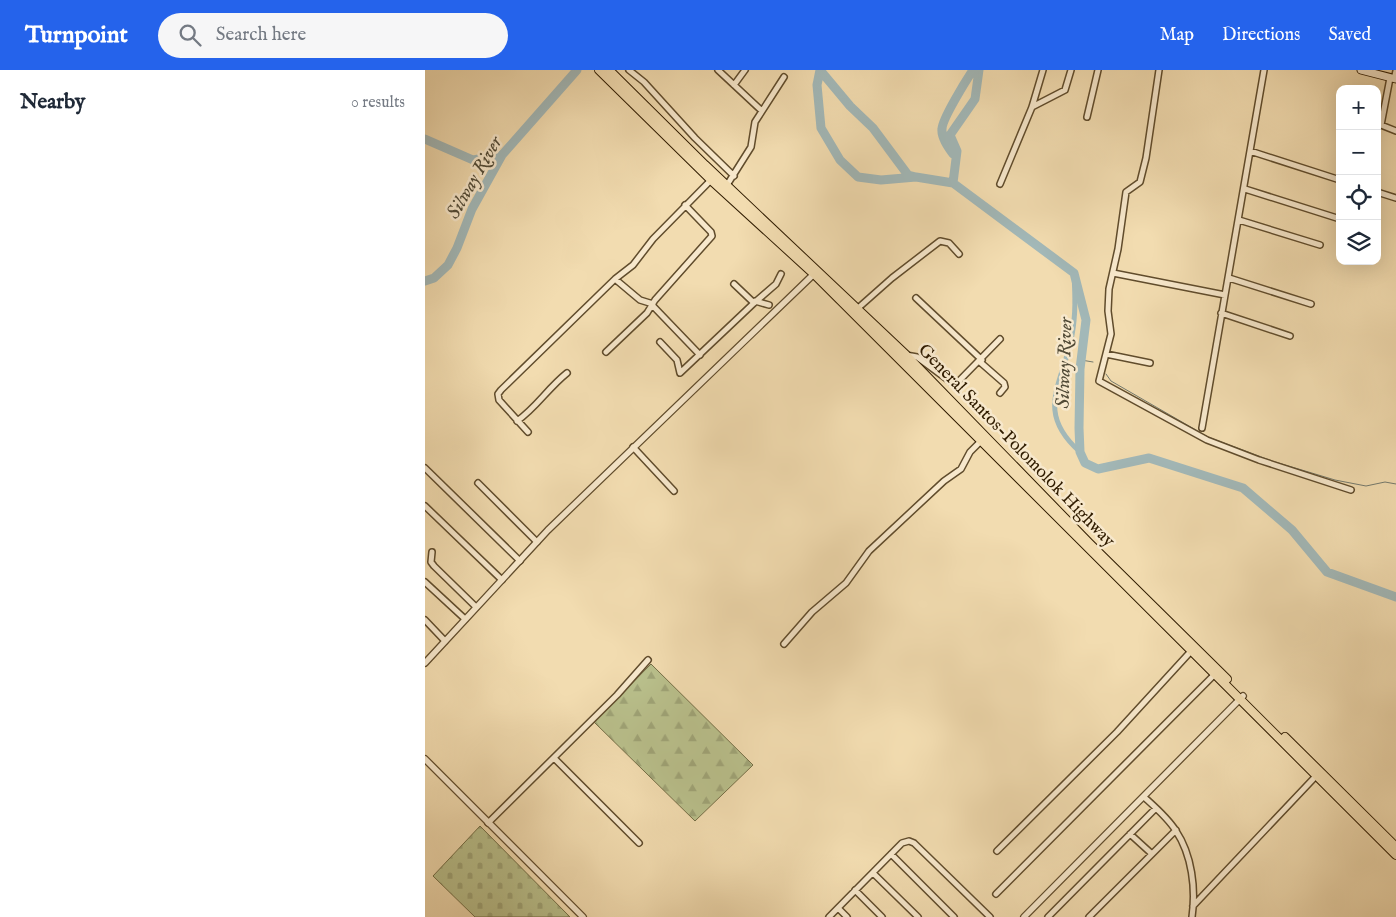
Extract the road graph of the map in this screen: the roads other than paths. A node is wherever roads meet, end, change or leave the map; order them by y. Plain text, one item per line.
1 (599, 70) edge
2 (609, 70) edge
3 (629, 70) edge
4 (718, 70) edge
5 (745, 70) edge
6 (1043, 70) edge
7 (1071, 70) edge
8 (1098, 70) edge
9 (1159, 70) edge
10 (1264, 70) edge
11 (1361, 70) edge
12 (1396, 71) edge
13 (784, 77) dead end
14 (1393, 79) edge
15 (734, 85) junction
16 (1032, 107) junction
17 (762, 112) junction
18 (1087, 117) dead end
19 (1396, 131) edge
20 (1250, 151) junction
21 (734, 176) junction
22 (1336, 179) edge
23 (711, 180) junction
24 (1000, 184) dead end
25 (727, 186) junction
26 (1245, 189) junction
27 (1381, 193) edge
28 (1396, 198) edge
29 (685, 205) junction
30 (1336, 217) edge
31 (1239, 220) junction
32 (1321, 245) dead end
33 (959, 254) dead end
34 (816, 272) junction
35 (1113, 273) junction
36 (781, 274) dead end
37 (1229, 278) junction
38 (615, 279) junction
39 (734, 284) dead end
40 (1225, 295) junction
41 (916, 298) dead end
42 (755, 302) junction
43 (652, 304) junction
44 (1311, 304) dead end
45 (769, 305) dead end
46 (857, 309) junction
47 (1221, 313) junction
48 (1290, 336) dead end
49 (1000, 339) dead end
50 (660, 342) dead end
51 (606, 352) dead end
52 (1106, 354) junction
53 (700, 355) junction
54 (906, 355) junction
55 (981, 361) junction
56 (1150, 363) dead end
57 (567, 373) dead end
58 (1000, 393) dead end
59 (517, 421) junction
60 (1202, 428) dead end
61 (528, 432) dead end
62 (981, 441) junction
63 (633, 447) junction
64 (425, 468) edge
65 (478, 483) dead end
66 (1351, 490) dead end
67 (674, 491) dead end
68 (425, 506) edge
69 (537, 542) junction
70 (432, 552) dead end
71 (520, 561) junction
72 (502, 580) junction
73 (425, 582) edge
74 (476, 607) junction
75 (465, 619) junction
76 (425, 620) edge
77 (445, 641) junction
78 (784, 644) dead end
79 (1193, 649) junction
80 (648, 660) dead end
81 (426, 661) edge
82 (1216, 672) junction
83 (1242, 697) junction
84 (554, 758) junction
85 (425, 760) edge
86 (1317, 776) junction
87 (1144, 797) junction
88 (1156, 808) junction
89 (488, 823) junction
90 (1176, 830) junction
91 (1131, 834) junction
92 (639, 843) dead end
93 (1396, 847) edge
94 (997, 851) dead end
95 (891, 854) junction
96 (1151, 854) junction
97 (1396, 855) edge
98 (873, 873) junction
99 (855, 890) junction
100 (995, 894) dead end
101 (1193, 906) junction
102 (838, 908) junction
103 (583, 917) edge
104 (829, 917) edge
105 (847, 917) edge
106 (882, 917) edge
107 (918, 917) edge
108 (954, 917) edge
109 (991, 917) edge
110 (1024, 917) edge
111 (1048, 917) edge
112 (1089, 917) edge
113 (1191, 917) edge

1 - 23 highway
2 - 25 highway, General Santos-Polomolok Highway
3 - 21 street
4 - 15 street
5 - 15 street
6 - 16 street
7 - 16 street
8 - 18 street
9 - 35 street
10 - 20 street
11 - 14 main road
12 - 14 street
13 - 17 street
14 - 19 street
15 - 17 street
16 - 24 street
17 - 21 street
20 - 22 street
20 - 26 street
21 - 25 street
23 - 29 street
23 - 34 highway
25 - 34 highway, General Santos-Polomolok Highway
26 - 30 street
26 - 31 street
27 - 28 street
29 - 38 street
29 - 43 street
31 - 32 street
31 - 37 street
33 - 46 street
34 - 46 highway, General Santos-Polomolok Highway
34 - 62 highway
34 - 63 street
35 - 40 street
35 - 52 street
36 - 42 street
37 - 40 street
37 - 44 street
38 - 43 street
38 - 59 street
39 - 42 street
40 - 47 street
41 - 55 street
42 - 45 street
42 - 53 street
43 - 51 street
43 - 53 street
46 - 54 highway, General Santos-Polomolok Highway
47 - 48 street
47 - 60 street
49 - 55 street
50 - 53 street
52 - 56 street
52 - 66 street
54 - 55 street
54 - 79 highway, General Santos-Polomolok Highway
55 - 58 street
57 - 59 street
59 - 61 street
62 - 78 street
62 - 79 highway
63 - 67 street
63 - 69 street
64 - 71 street
65 - 69 street
68 - 72 street
69 - 71 street
70 - 74 street
71 - 72 street
72 - 74 street
73 - 75 street
74 - 75 street
75 - 77 street
76 - 77 street
77 - 81 street
79 - 82 highway
79 - 94 street
80 - 84 street
82 - 83 highway
82 - 100 street
83 - 86 highway
83 - 87 street
83 - 93 highway
84 - 89 street
84 - 92 street
85 - 89 street
86 - 97 highway
86 - 101 street
87 - 88 street
87 - 110 street
88 - 90 street
88 - 91 street
89 - 103 street
90 - 96 street
90 - 101 street
91 - 96 street
91 - 111 street
95 - 98 street
95 - 108 street
95 - 109 street
96 - 112 street
98 - 99 street
98 - 107 street
99 - 102 street
99 - 106 street
101 - 113 street
102 - 104 street
102 - 105 street

